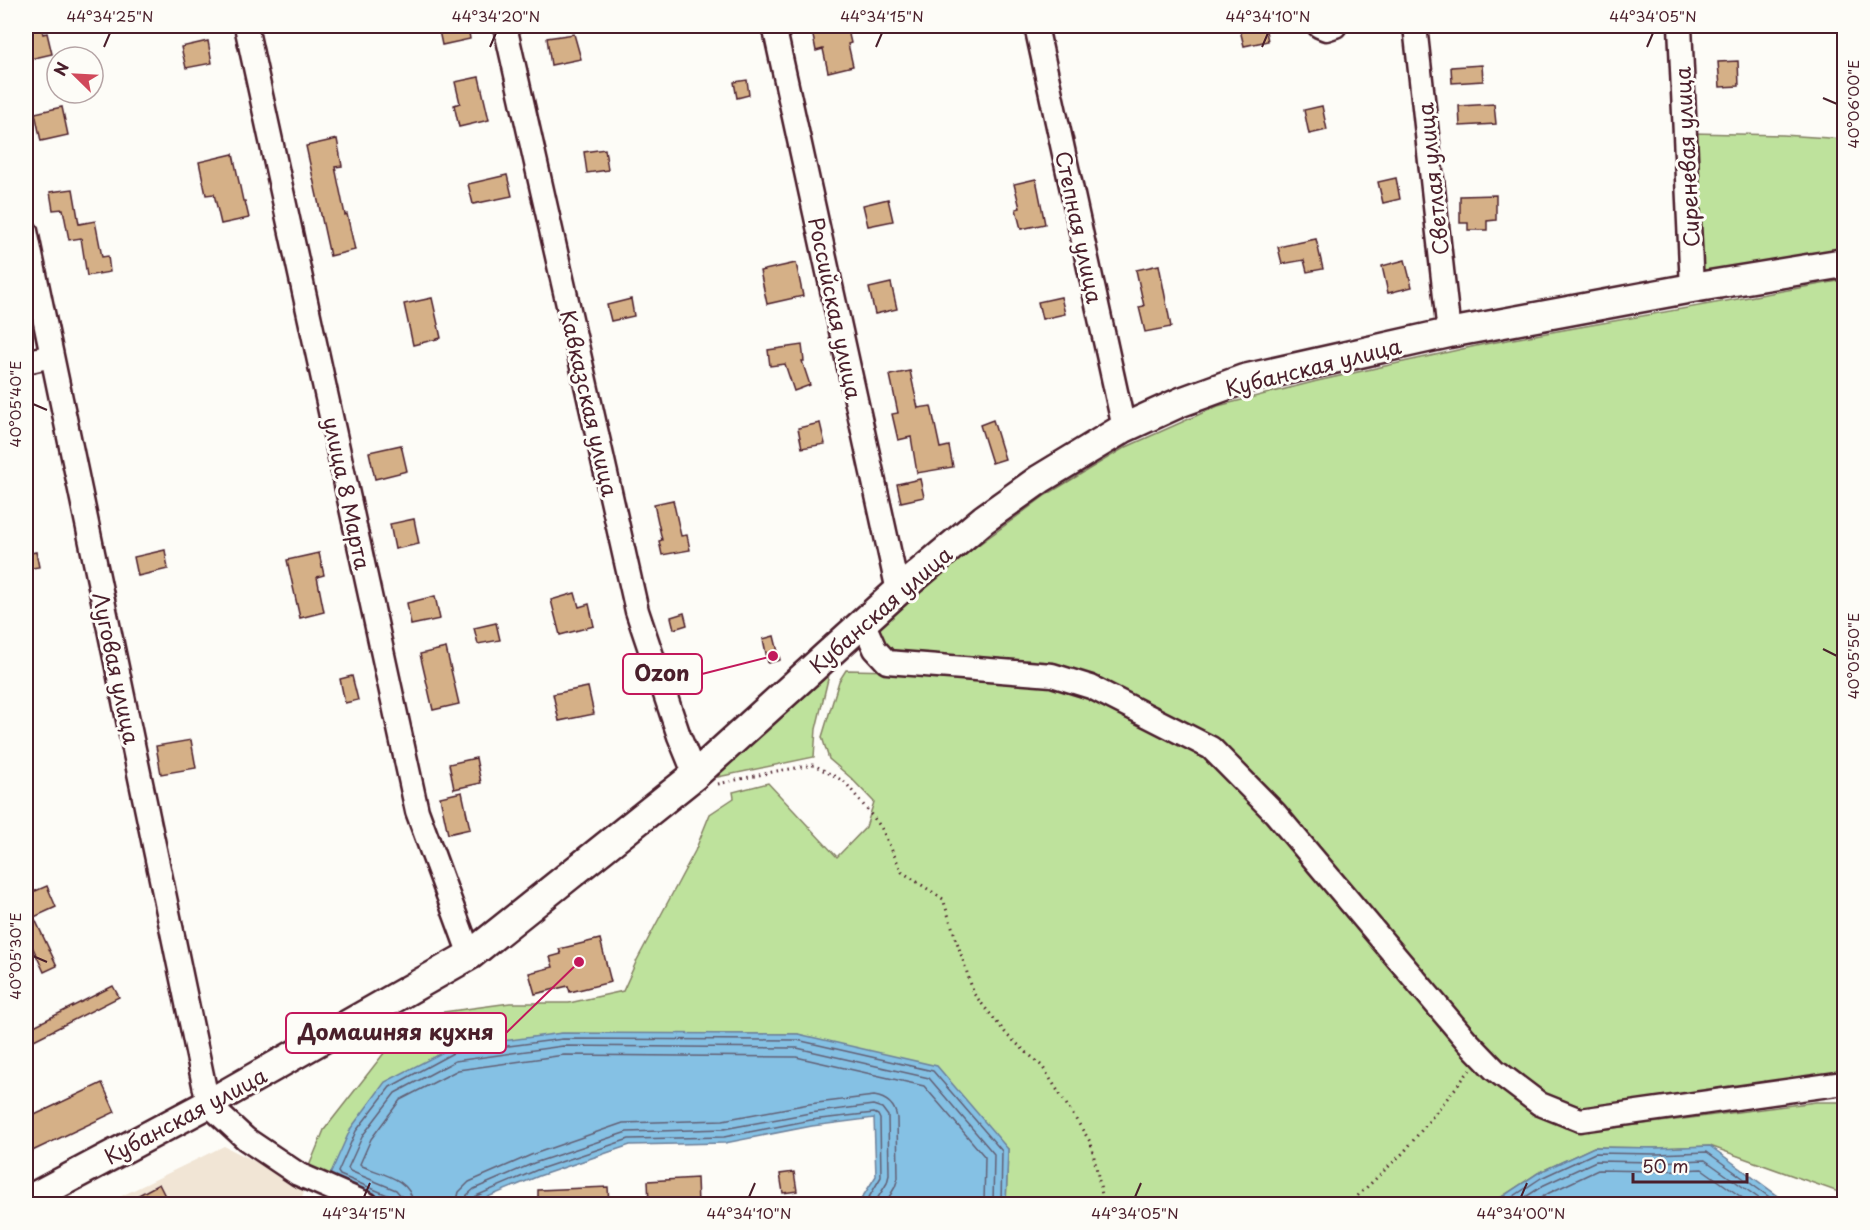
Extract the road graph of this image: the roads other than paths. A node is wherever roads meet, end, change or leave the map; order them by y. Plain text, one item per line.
1 (246, 26) edge
2 (505, 26) edge
3 (774, 26) edge
4 (1036, 26) edge
5 (1319, 26) edge
6 (1335, 26) edge
7 (1415, 26) edge
8 (1680, 26) edge
9 (26, 231) edge
10 (1845, 263) edge
11 (1692, 288) junction
12 (1449, 333) junction
13 (51, 356) junction
14 (26, 362) edge
15 (1124, 428) junction
16 (898, 591) junction
17 (863, 622) junction
18 (695, 775) junction
19 (470, 955) junction
20 (1845, 1083) edge
21 (208, 1104) junction
22 (26, 1201) edge
23 (367, 1204) edge

1 - 19 street, улица 8 Марта
2 - 18 street, Кавказская улица
3 - 16 street, Российская улица
4 - 15 street, Степная улица
5 - 6 street
7 - 12 street, Светлая улица
8 - 11 street, Сиреневая улица
9 - 13 street, Луговая улица
10 - 11 main road, Кубанская улица
11 - 12 main road, Кубанская улица
12 - 15 main road, Кубанская улица
13 - 14 street
13 - 21 street, Луговая улица
15 - 16 main road, Кубанская улица
16 - 17 main road, Кубанская улица
17 - 18 main road, Кубанская улица
17 - 20 street
18 - 19 main road, Кубанская улица
19 - 21 main road, Кубанская улица
21 - 22 main road, Кубанская улица
21 - 23 street

